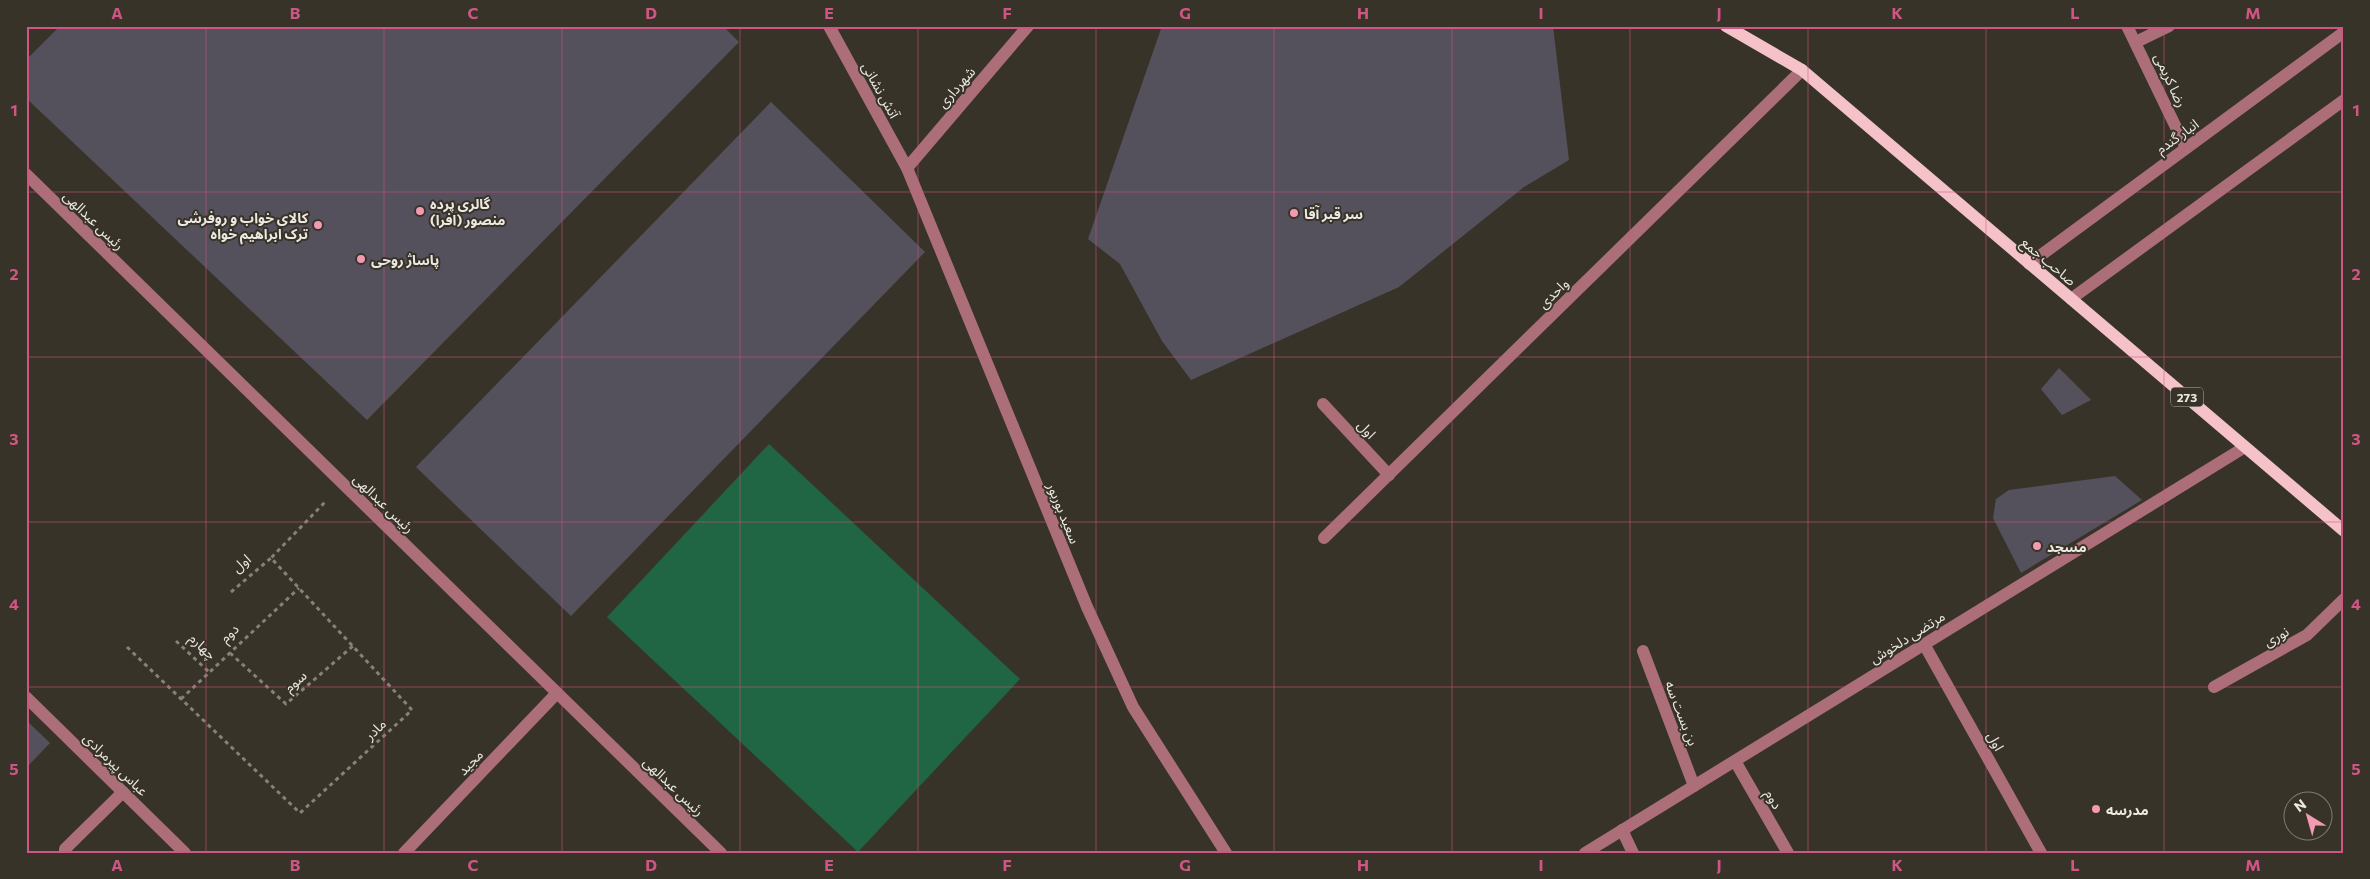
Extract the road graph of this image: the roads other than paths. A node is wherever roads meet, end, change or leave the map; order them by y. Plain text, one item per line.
1 (829, 26) edge
2 (1028, 26) edge
3 (2127, 26) edge
4 (2169, 26) edge
5 (1728, 27) edge
6 (2344, 32) edge
7 (2136, 42) junction
8 (1802, 70) junction
9 (2344, 100) edge
10 (2186, 148) junction
11 (907, 168) junction
12 (26, 174) edge
13 (2030, 264) junction
14 (2071, 299) junction
15 (1322, 404) dead end
16 (2245, 447) junction
17 (1389, 475) junction
18 (2344, 531) edge
19 (1324, 538) dead end
20 (2344, 599) edge
21 (1924, 644) junction
22 (1642, 651) dead end
23 (2214, 687) dead end
24 (557, 693) junction
25 (26, 697) edge
26 (1735, 761) junction
27 (1694, 786) junction
28 (123, 792) junction
29 (1622, 830) junction
30 (65, 853) edge
31 (185, 853) edge
32 (404, 853) edge
33 (721, 853) edge
34 (1226, 853) edge
35 (1585, 853) edge
36 (1633, 853) edge
37 (1788, 853) edge
38 (2041, 853) edge

1 - 11 street, آتش نشانی
2 - 11 street, شهرداری
3 - 7 street, رضا کریمی
4 - 7 street
5 - 8 main road, صاحب جمع / 273
6 - 10 street, انبار گندم
7 - 10 street, رضا کریمی
8 - 13 main road, صاحب جمع / 273
8 - 17 street, واحدی
9 - 14 street
10 - 13 street, انبار گندم
11 - 34 street, سعید بوربور
12 - 24 street, رئیس عبدالهی
13 - 14 main road, صاحب جمع / 273
14 - 16 main road, صاحب جمع / 273
15 - 17 street, اول
16 - 18 main road, صاحب جمع / 273
16 - 21 street, مرتضی دلخوش
17 - 19 street, واحدی
20 - 23 street, نوری
21 - 26 street, مرتضی دلخوش
21 - 38 street, اول
22 - 27 street, بن بست سه
24 - 32 street, مجید
24 - 33 street, رئیس عبدالهی
25 - 28 street, عباس پیرمرادی
26 - 27 street, مرتضی دلخوش
26 - 37 street, دوم
27 - 29 street, مرتضی دلخوش
28 - 30 street
28 - 31 street, عباس پیرمرادی
29 - 35 street, مرتضی دلخوش
29 - 36 street

